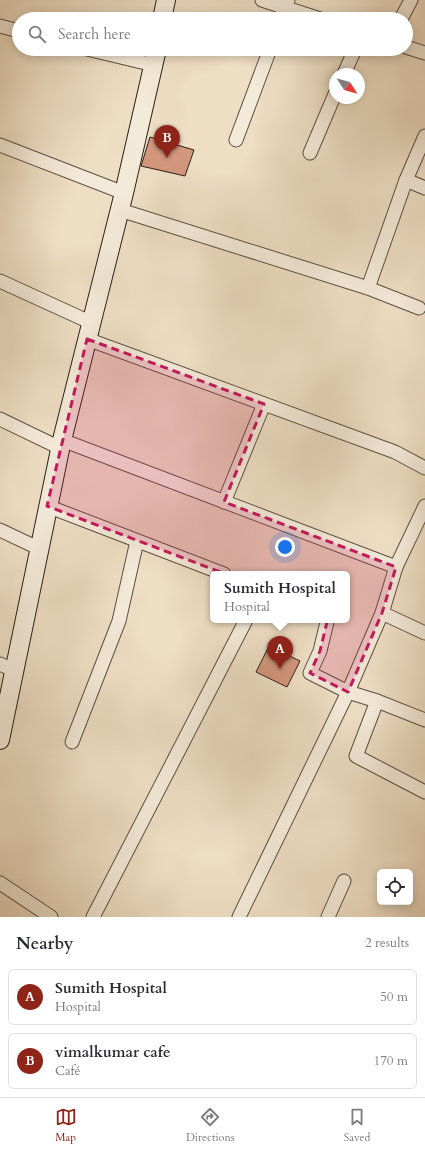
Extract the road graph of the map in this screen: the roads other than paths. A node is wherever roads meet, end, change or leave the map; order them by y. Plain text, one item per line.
1 (166, 0) edge
2 (262, 0) edge
3 (411, 0) edge
4 (284, 9) edge
5 (163, 12) edge
6 (295, 12) edge
7 (405, 12) edge
8 (0, 26) edge
9 (12, 29) edge
10 (413, 49) edge
11 (425, 53) edge
12 (267, 56) edge
13 (352, 56) edge
14 (155, 57) edge
15 (347, 68) edge
16 (331, 104) edge
17 (425, 136) edge
18 (236, 140) dead end
19 (0, 145) edge
20 (310, 153) dead end
21 (406, 180) junction
22 (425, 188) edge
23 (122, 202) junction
24 (0, 281) edge
25 (368, 288) junction
26 (419, 308) dead end
27 (89, 331) junction
28 (264, 404) junction
29 (0, 419) edge
30 (61, 444) junction
31 (425, 468) edge
32 (224, 502) junction
33 (47, 506) junction
34 (425, 506) edge
35 (0, 530) edge
36 (136, 541) junction
37 (38, 548) junction
38 (396, 567) junction
39 (216, 571) edge
40 (382, 613) junction
41 (244, 623) edge
42 (327, 623) edge
43 (425, 633) edge
44 (7, 667) edge
45 (348, 692) junction
46 (377, 702) junction
47 (425, 720) edge
48 (0, 740) edge
49 (72, 742) dead end
50 (425, 792) edge
51 (344, 881) dead end
52 (0, 883) edge
53 (51, 917) edge
54 (94, 917) edge
55 (239, 917) edge
56 (328, 917) edge

1 - 5 main road
2 - 4 street
3 - 7 street
4 - 6 street
8 - 9 street
10 - 11 street
12 - 18 street
13 - 15 street
14 - 23 main road
16 - 20 street
17 - 21 street
19 - 23 street
21 - 22 street
21 - 25 street
23 - 25 street
23 - 27 main road
24 - 27 street
25 - 26 street
27 - 28 street
27 - 30 main road
28 - 31 street
28 - 32 street
29 - 30 street
30 - 32 street
30 - 33 main road
32 - 38 street
33 - 36 street
33 - 37 main road
34 - 38 street
35 - 37 street
36 - 39 street
36 - 49 street
37 - 44 main road
38 - 40 street
40 - 43 street
40 - 45 street
41 - 54 street
42 - 45 street
44 - 48 main road
45 - 46 street
45 - 55 street
46 - 47 street
46 - 50 street
51 - 56 street
52 - 53 street

